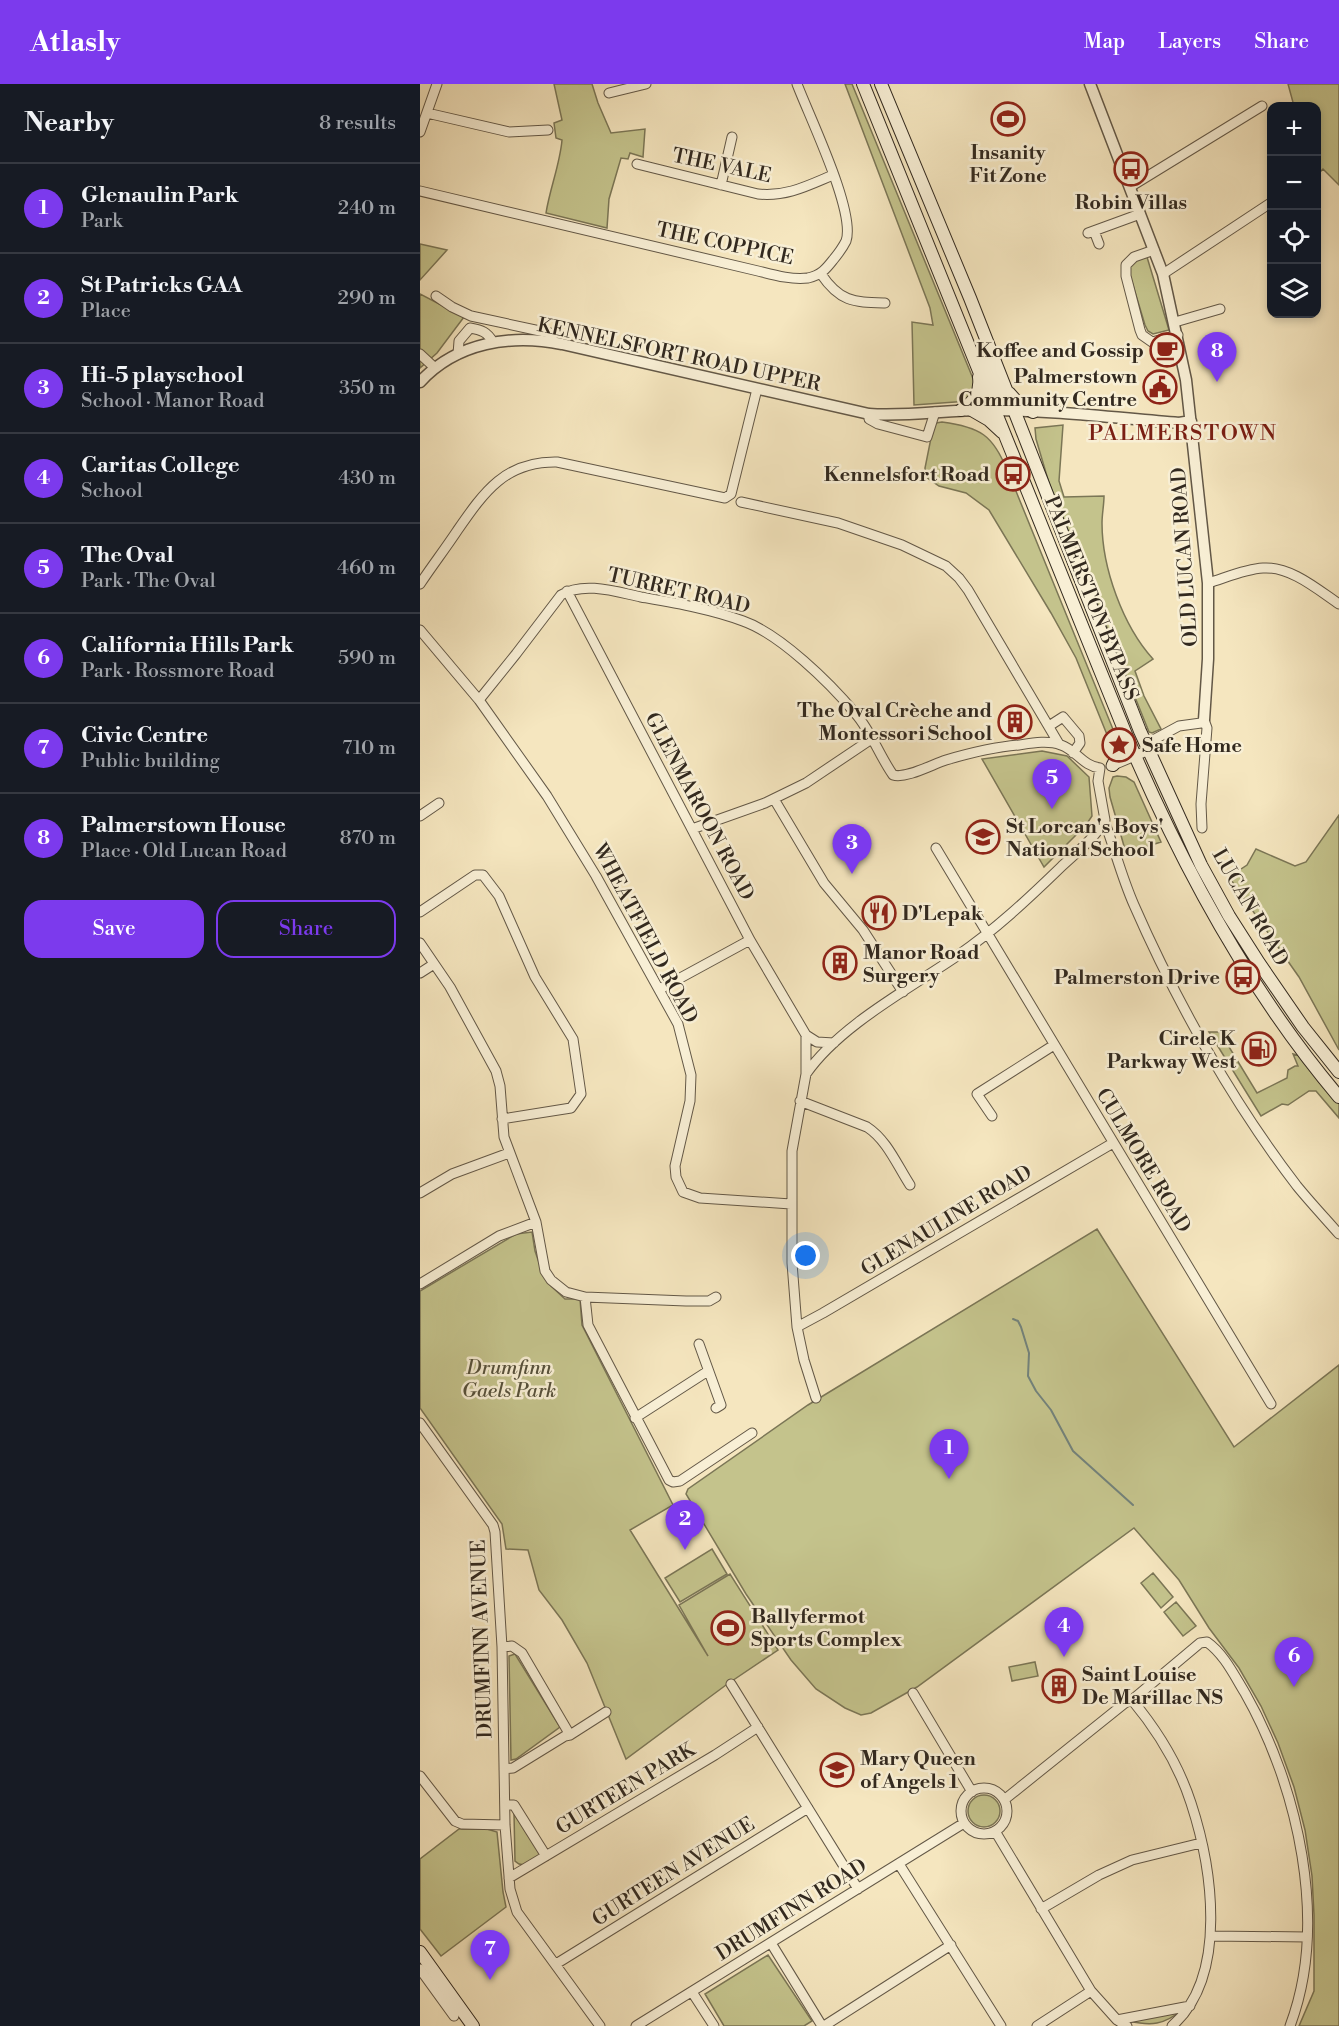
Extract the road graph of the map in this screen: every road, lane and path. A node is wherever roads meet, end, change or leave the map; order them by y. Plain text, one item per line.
1 (437, 84) edge
2 (646, 84) edge
3 (796, 84) edge
4 (863, 84) edge
5 (881, 84) edge
6 (1090, 84) edge
7 (609, 93) dead end
8 (1262, 106) dead end
9 (427, 113) junction
10 (548, 130) dead end
11 (420, 132) edge
12 (732, 137) dead end
13 (637, 164) dead end
14 (833, 174) junction
15 (721, 185) junction
16 (1130, 187) junction
17 (420, 190) edge
18 (1267, 205) edge
19 (1140, 214) junction
20 (1099, 244) dead end
21 (1154, 250) junction
22 (821, 274) junction
23 (1163, 274) junction
24 (436, 296) dead end
25 (885, 303) dead end
26 (975, 309) junction
27 (1220, 309) dead end
28 (471, 316) junction
29 (1175, 322) junction
30 (470, 328) junction
31 (554, 334) dead end
32 (1178, 335) junction
33 (494, 342) junction
34 (420, 354) edge
35 (458, 354) junction
36 (435, 368) junction
37 (978, 370) junction
38 (420, 382) edge
39 (1004, 387) junction
40 (757, 389) junction
41 (965, 410) junction
42 (1004, 410) junction
43 (935, 412) junction
44 (1036, 413) junction
45 (869, 414) junction
46 (1191, 421) junction
47 (1005, 435) junction
48 (1023, 436) junction
49 (741, 502) dead end
50 (1043, 528) junction
51 (1208, 583) junction
52 (420, 584) edge
53 (567, 591) junction
54 (1339, 604) edge
55 (420, 630) edge
56 (1106, 648) junction
57 (479, 700) junction
58 (1204, 720) junction
59 (1049, 726) junction
60 (1127, 737) junction
61 (873, 738) junction
62 (1059, 744) junction
63 (1149, 750) junction
64 (1072, 753) junction
65 (1135, 756) junction
66 (1113, 765) junction
67 (1100, 768) junction
68 (774, 799) junction
69 (1172, 801) junction
70 (439, 803) dead end
71 (420, 816) edge
72 (1162, 817) junction
73 (1105, 823) junction
74 (1202, 828) dead end
75 (692, 829) junction
76 (936, 848) dead end
77 (420, 912) edge
78 (987, 935) junction
79 (750, 940) junction
80 (420, 943) edge
81 (434, 964) junction
82 (420, 973) edge
83 (660, 989) junction
84 (903, 992) junction
85 (806, 1035) junction
86 (834, 1043) junction
87 (1054, 1045) junction
88 (1339, 1072) edge
89 (806, 1074) junction
90 (1339, 1097) edge
91 (800, 1101) junction
92 (992, 1116) dead end
93 (502, 1119) junction
94 (1113, 1143) junction
95 (509, 1153) junction
96 (910, 1185) dead end
97 (420, 1193) edge
98 (790, 1204) junction
99 (536, 1222) junction
100 (1339, 1234) edge
101 (420, 1284) edge
102 (585, 1297) junction
103 (716, 1297) dead end
104 (797, 1327) junction
105 (699, 1344) dead end
106 (708, 1371) junction
107 (816, 1398) dead end
108 (1271, 1404) dead end
109 (716, 1408) dead end
110 (635, 1418) junction
111 (420, 1423) edge
112 (752, 1433) dead end
113 (502, 1647) junction
114 (731, 1684) dead end
115 (913, 1693) dead end
116 (1132, 1700) junction
117 (606, 1712) dead end
118 (758, 1727) junction
119 (570, 1735) junction
120 (504, 1769) junction
121 (420, 1776) edge
122 (972, 1792) junction
123 (1004, 1800) junction
124 (505, 1805) junction
125 (808, 1808) junction
126 (964, 1823) junction
127 (505, 1825) junction
128 (995, 1831) junction
129 (1201, 1843) junction
130 (546, 1857) junction
131 (899, 1864) junction
132 (509, 1878) junction
133 (858, 1889) junction
134 (1041, 1909) junction
135 (1211, 1936) junction
136 (1307, 1937) junction
137 (771, 1943) junction
138 (951, 1946) junction
139 (420, 1953) edge
140 (556, 1964) junction
141 (420, 1970) edge
142 (1091, 1991) junction
143 (692, 1992) junction
144 (443, 1993) junction
145 (1190, 2006) junction
146 (454, 2016) dead end
147 (1117, 2020) junction
148 (467, 2024) edge
149 (600, 2026) edge
150 (636, 2026) edge
151 (714, 2026) edge
152 (823, 2026) edge
153 (1001, 2026) edge
154 (1037, 2026) edge
155 (1127, 2026) edge
156 (1172, 2026) edge
157 (1290, 2026) edge

1 - 9 street
2 - 7 street
3 - 14 street
4 - 37 main road, PALMERSTON BYPASS
5 - 26 main road, PALMERSTON BYPASS
6 - 16 street, OLD LUCAN ROAD
8 - 16 street
9 - 10 street
9 - 11 street
12 - 15 street
13 - 15 street, THE VALE
14 - 15 street, THE VALE
14 - 22 street
16 - 19 street, OLD LUCAN ROAD
17 - 22 street, THE COPPICE
18 - 23 street
19 - 20 street
19 - 21 street, OLD LUCAN ROAD
21 - 23 street, OLD LUCAN ROAD
21 - 32 street
22 - 25 street
23 - 29 street, OLD LUCAN ROAD
24 - 28 street
26 - 39 main road, PALMERSTON BYPASS
26 - 42 main road
27 - 29 street
28 - 30 street
28 - 31 street
29 - 32 street, OLD LUCAN ROAD
30 - 33 street
30 - 35 street
32 - 46 street, OLD LUCAN ROAD
33 - 35 street, KENNELSFORT ROAD UPPER
33 - 40 street, KENNELSFORT ROAD UPPER
34 - 36 street
35 - 36 street, KENNELSFORT ROAD UPPER
36 - 38 street, KENNELSFORT ROAD UPPER
37 - 41 main road
37 - 42 main road, PALMERSTON BYPASS
39 - 42 main road, PALMERSTON BYPASS
39 - 44 main road
40 - 45 street, KENNELSFORT ROAD UPPER
40 - 52 street
41 - 42 street, KENNELSFORT ROAD UPPER
41 - 43 street, KENNELSFORT ROAD UPPER
41 - 47 main road
42 - 44 street, KENNELSFORT ROAD UPPER
42 - 47 main road, PALMERSTON BYPASS
42 - 48 main road, PALMERSTON BYPASS
42 - 50 main road
43 - 45 street, KENNELSFORT ROAD UPPER
43 - 45 street, KENNELSFORT ROAD UPPER
44 - 46 street, KENNELSFORT ROAD UPPER
44 - 48 main road
46 - 51 street, OLD LUCAN ROAD
47 - 50 main road, PALMERSTON BYPASS
48 - 56 main road, PALMERSTON BYPASS
49 - 59 street
50 - 60 main road, PALMERSTON BYPASS
51 - 54 street
51 - 58 street, OLD LUCAN ROAD
53 - 57 street
53 - 61 street, TURRET ROAD
53 - 75 street, GLENMAROON ROAD
55 - 57 street, WHEATFIELD ROAD
56 - 63 main road, PALMERSTON BYPASS
56 - 65 main road
57 - 83 street, WHEATFIELD ROAD
58 - 63 street
58 - 74 street, OLD LUCAN ROAD
59 - 62 street
59 - 64 street
60 - 65 main road, PALMERSTON BYPASS
60 - 66 main road
61 - 62 street, TURRET ROAD
61 - 68 street
62 - 64 street
63 - 65 street
63 - 69 main road, LUCAN ROAD
64 - 67 street
65 - 66 street
65 - 72 main road, PALMERSTON BYPASS
66 - 67 street
67 - 73 street
68 - 75 street
68 - 84 street
69 - 72 main road
69 - 88 main road, LUCAN ROAD
70 - 71 street
72 - 90 main road, PALMERSTON BYPASS
73 - 78 street
73 - 100 street
75 - 79 street, GLENMAROON ROAD
76 - 78 street, CULMORE ROAD
77 - 93 street
78 - 84 street
78 - 87 street, CULMORE ROAD
79 - 83 street
79 - 85 street, GLENMAROON ROAD
80 - 81 street
81 - 82 street
81 - 93 street
83 - 98 street, WHEATFIELD ROAD
84 - 86 street
85 - 86 street
85 - 89 street
86 - 89 street
87 - 92 street
87 - 94 street, CULMORE ROAD
89 - 91 street
91 - 96 street
91 - 98 street
93 - 95 street
94 - 104 street, GLENAULINE ROAD
94 - 108 street, CULMORE ROAD
95 - 97 street
95 - 99 street
98 - 104 street
99 - 101 street
99 - 102 street
102 - 103 street
102 - 110 street
104 - 107 street
105 - 106 street
106 - 109 street
106 - 110 street
110 - 112 street
111 - 113 street, DRUMFINN AVENUE
113 - 119 street
113 - 120 street, DRUMFINN AVENUE
114 - 118 street
115 - 122 street
116 - 123 street
116 - 129 street
116 - 136 street
117 - 119 street
118 - 125 street
118 - 130 street, GURTEEN PARK
119 - 120 street
120 - 124 street, DRUMFINN AVENUE
121 - 127 street
122 - 123 street
122 - 126 street
123 - 128 street
124 - 127 street, DRUMFINN AVENUE
124 - 130 street
125 - 133 street
125 - 140 street, GURTEEN AVENUE
126 - 128 street
126 - 131 street, DRUMFINN ROAD
127 - 132 street, DRUMFINN AVENUE
128 - 134 street
129 - 134 street
129 - 135 street
130 - 132 street, GURTEEN PARK
131 - 133 street, DRUMFINN ROAD
131 - 138 street
132 - 140 street, DRUMFINN AVENUE
133 - 137 street, DRUMFINN ROAD
134 - 142 street
135 - 136 street
135 - 145 street
136 - 157 street
137 - 143 street, DRUMFINN ROAD
137 - 152 street
138 - 152 street
138 - 153 street
139 - 144 main road
140 - 149 street, DRUMFINN AVENUE
141 - 144 street
142 - 147 street
142 - 154 street
143 - 150 street, DRUMFINN ROAD
143 - 151 street
144 - 146 street
144 - 148 main road
145 - 147 street
145 - 156 street
147 - 155 street

